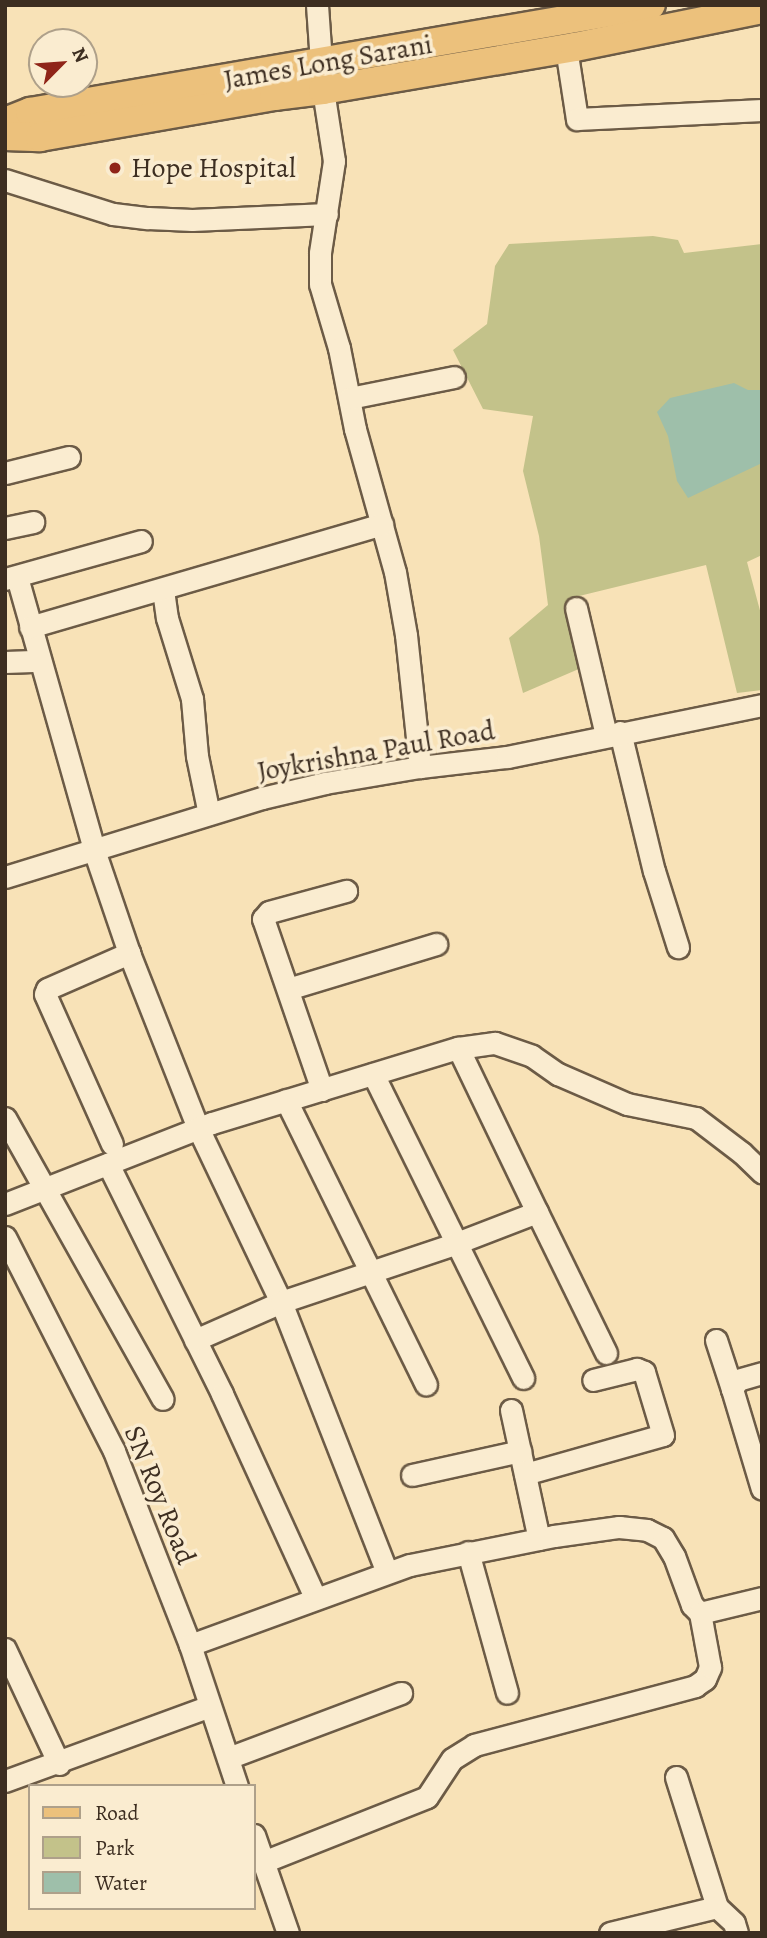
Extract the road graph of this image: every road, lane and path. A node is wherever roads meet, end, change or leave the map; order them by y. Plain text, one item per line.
1 (317, 5) edge
2 (651, 5) edge
3 (762, 9) edge
4 (588, 10) edge
5 (594, 44) junction
6 (566, 48) junction
7 (322, 77) junction
8 (762, 110) edge
9 (5, 122) edge
10 (5, 136) edge
11 (5, 180) edge
12 (327, 214) junction
13 (454, 377) dead end
14 (350, 398) junction
15 (69, 457) dead end
16 (5, 473) edge
17 (33, 522) dead end
18 (382, 524) junction
19 (5, 528) edge
20 (141, 541) dead end
21 (11, 578) edge
22 (163, 590) junction
23 (576, 608) dead end
24 (30, 627) junction
25 (40, 661) junction
26 (5, 662) edge
27 (762, 705) edge
28 (613, 733) junction
29 (420, 767) junction
30 (208, 814) junction
31 (94, 850) junction
32 (5, 877) edge
33 (346, 891) dead end
34 (436, 944) dead end
35 (678, 947) dead end
36 (129, 953) junction
37 (288, 989) junction
38 (458, 1048) junction
39 (373, 1074) junction
40 (322, 1090) junction
41 (286, 1100) junction
42 (5, 1118) edge
43 (198, 1128) junction
44 (110, 1154) junction
45 (762, 1172) edge
46 (44, 1189) junction
47 (5, 1204) edge
48 (537, 1212) junction
49 (5, 1237) edge
50 (454, 1244) junction
51 (369, 1270) junction
52 (281, 1302) junction
53 (195, 1340) junction
54 (716, 1340) dead end
55 (606, 1353) dead end
56 (762, 1373) edge
57 (523, 1378) dead end
58 (593, 1380) dead end
59 (426, 1384) dead end
60 (732, 1389) junction
61 (163, 1399) dead end
62 (511, 1410) dead end
63 (520, 1451) junction
64 (525, 1474) junction
65 (412, 1475) dead end
66 (762, 1489) edge
67 (538, 1539) junction
68 (468, 1552) junction
69 (387, 1572) junction
70 (315, 1597) junction
71 (762, 1598) edge
72 (700, 1612) junction
73 (190, 1644) junction
74 (5, 1649) edge
75 (401, 1693) dead end
76 (507, 1693) dead end
77 (210, 1706) junction
78 (228, 1758) junction
79 (59, 1764) junction
80 (676, 1777) dead end
81 (5, 1782) edge
82 (236, 1784) edge
83 (256, 1841) edge
84 (263, 1862) junction
85 (718, 1907) junction
86 (669, 1926) edge
87 (614, 1932) edge
88 (288, 1933) edge
89 (737, 1933) edge

1 - 7 street
2 - 4 main road, James Long Sarani
3 - 5 main road
4 - 5 street
4 - 7 main road, James Long Sarani
5 - 6 main road
6 - 7 main road
6 - 8 street
7 - 9 main road, James Long Sarani
7 - 10 main road
7 - 12 street
11 - 12 street
12 - 14 street
13 - 14 street
14 - 18 street
15 - 16 street
17 - 19 street
18 - 22 street
18 - 29 street
20 - 21 street
21 - 24 street
22 - 24 street
22 - 30 street
23 - 28 street
24 - 25 street
25 - 26 street
25 - 31 street
27 - 28 street, Joykrishna Paul Road
28 - 29 street, Joykrishna Paul Road
28 - 35 street
29 - 30 street, Joykrishna Paul Road
30 - 31 street, Joykrishna Paul Road
31 - 32 street, Joykrishna Paul Road
31 - 36 street
33 - 37 street
34 - 37 street
36 - 43 street
36 - 44 street
37 - 40 street
38 - 39 street
38 - 45 street
38 - 48 street
39 - 40 street
39 - 50 street
40 - 41 street
41 - 43 street
41 - 51 street
42 - 46 street
43 - 44 street
43 - 52 street
44 - 46 street
44 - 53 street
46 - 47 street
46 - 61 street
48 - 50 street
48 - 55 street
49 - 73 street, SN Roy Road
50 - 51 street
50 - 57 street
51 - 52 street
51 - 59 street
52 - 53 street
52 - 69 street
53 - 70 street
54 - 60 street
56 - 60 street
58 - 64 street
60 - 66 street
62 - 63 street
63 - 64 street
63 - 65 street
64 - 67 street
67 - 68 street
67 - 72 street
68 - 69 street
68 - 76 street
69 - 70 street
70 - 73 street
71 - 72 street
72 - 84 street
73 - 77 street, SN Roy Road
74 - 79 street
75 - 78 street
77 - 78 street, SN Roy Road
77 - 79 street
78 - 82 street, SN Roy Road
79 - 81 street
80 - 85 street
83 - 84 street
84 - 88 street
85 - 86 street
85 - 89 street
86 - 87 street

